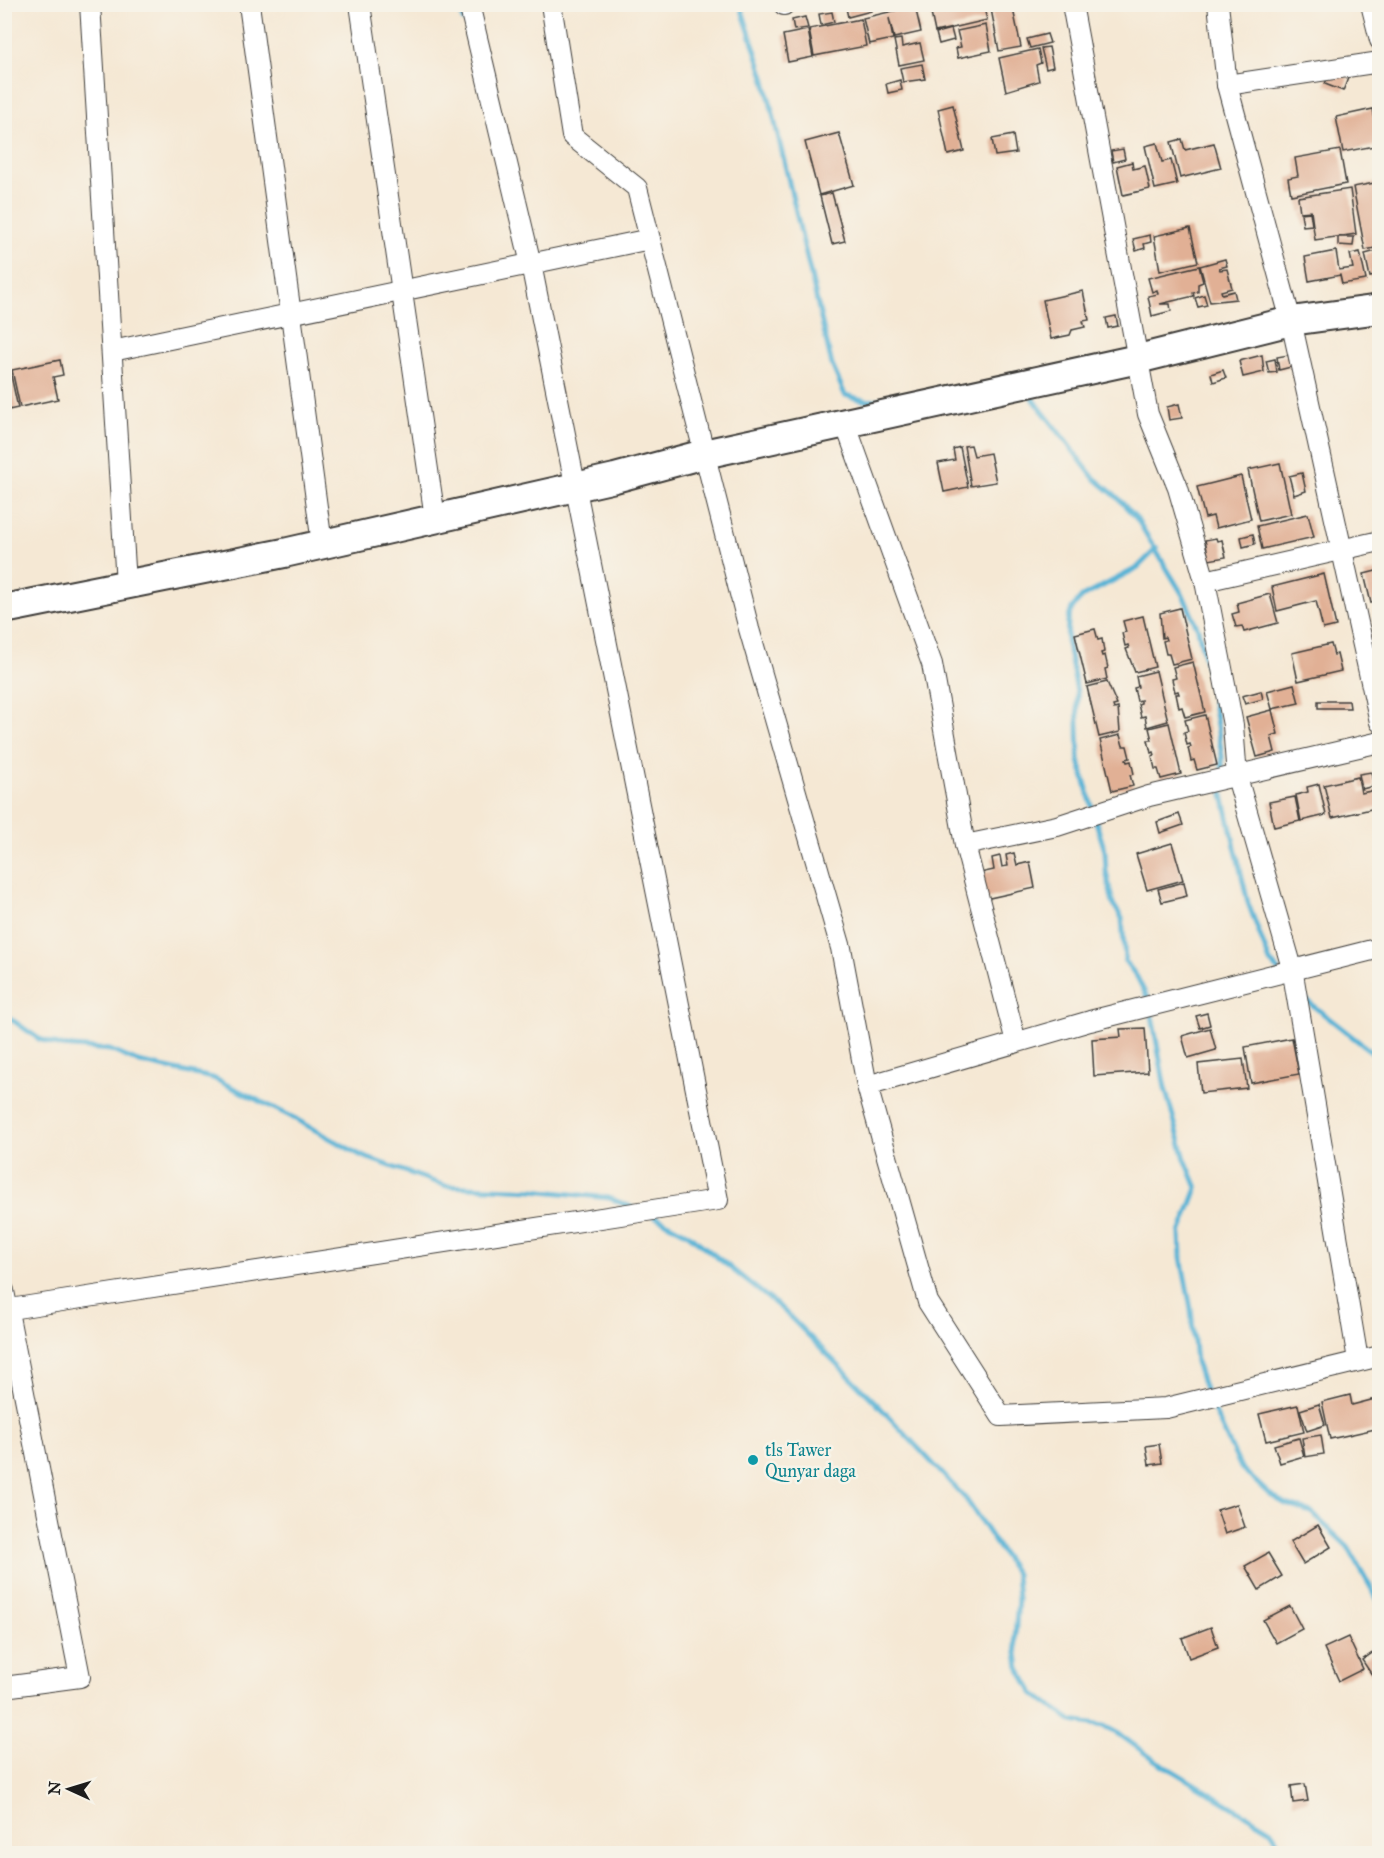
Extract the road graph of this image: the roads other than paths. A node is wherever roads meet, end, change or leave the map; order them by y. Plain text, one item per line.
1 (90, 4) edge
2 (249, 4) edge
3 (360, 4) edge
4 (469, 4) edge
5 (551, 4) edge
6 (1072, 4) edge
7 (1218, 4) edge
8 (1371, 4) edge
9 (1380, 40) edge
10 (1380, 62) edge
11 (1227, 85) junction
12 (650, 239) junction
13 (531, 264) junction
14 (402, 291) junction
15 (1380, 309) edge
16 (291, 314) junction
17 (1291, 321) junction
18 (112, 351) junction
19 (1138, 359) junction
20 (845, 423) junction
21 (704, 454) junction
22 (574, 487) junction
23 (435, 518) junction
24 (1380, 541) edge
25 (322, 544) junction
26 (1342, 550) junction
27 (1205, 581) junction
28 (126, 584) junction
29 (4, 609) edge
30 (1380, 722) edge
31 (1380, 742) edge
32 (1237, 777) junction
33 (965, 845) junction
34 (1380, 948) edge
35 (1292, 968) junction
36 (1016, 1042) junction
37 (867, 1086) junction
38 (7, 1300) edge
39 (1380, 1356) edge
40 (1358, 1360) junction
41 (4, 1687) edge

1 - 18 street
2 - 16 street
3 - 14 street
4 - 13 street
5 - 12 street
6 - 19 street
7 - 11 street
8 - 9 street
10 - 11 street
11 - 17 street
12 - 13 street
12 - 21 street
13 - 14 street
13 - 22 street
14 - 16 street
14 - 23 street
15 - 17 street
16 - 18 street
16 - 25 street
17 - 19 street
17 - 26 street
18 - 28 street
19 - 20 street
19 - 27 street
20 - 21 street
20 - 33 street
21 - 22 street
21 - 37 street
22 - 23 street
22 - 38 street
23 - 25 street
24 - 26 street
25 - 28 street
26 - 27 street
26 - 30 street
27 - 32 street
28 - 29 street
31 - 32 street
32 - 33 street
32 - 35 street
33 - 36 street
34 - 35 street
35 - 36 street
35 - 40 street
36 - 37 street
37 - 40 street
38 - 41 street
39 - 40 street

